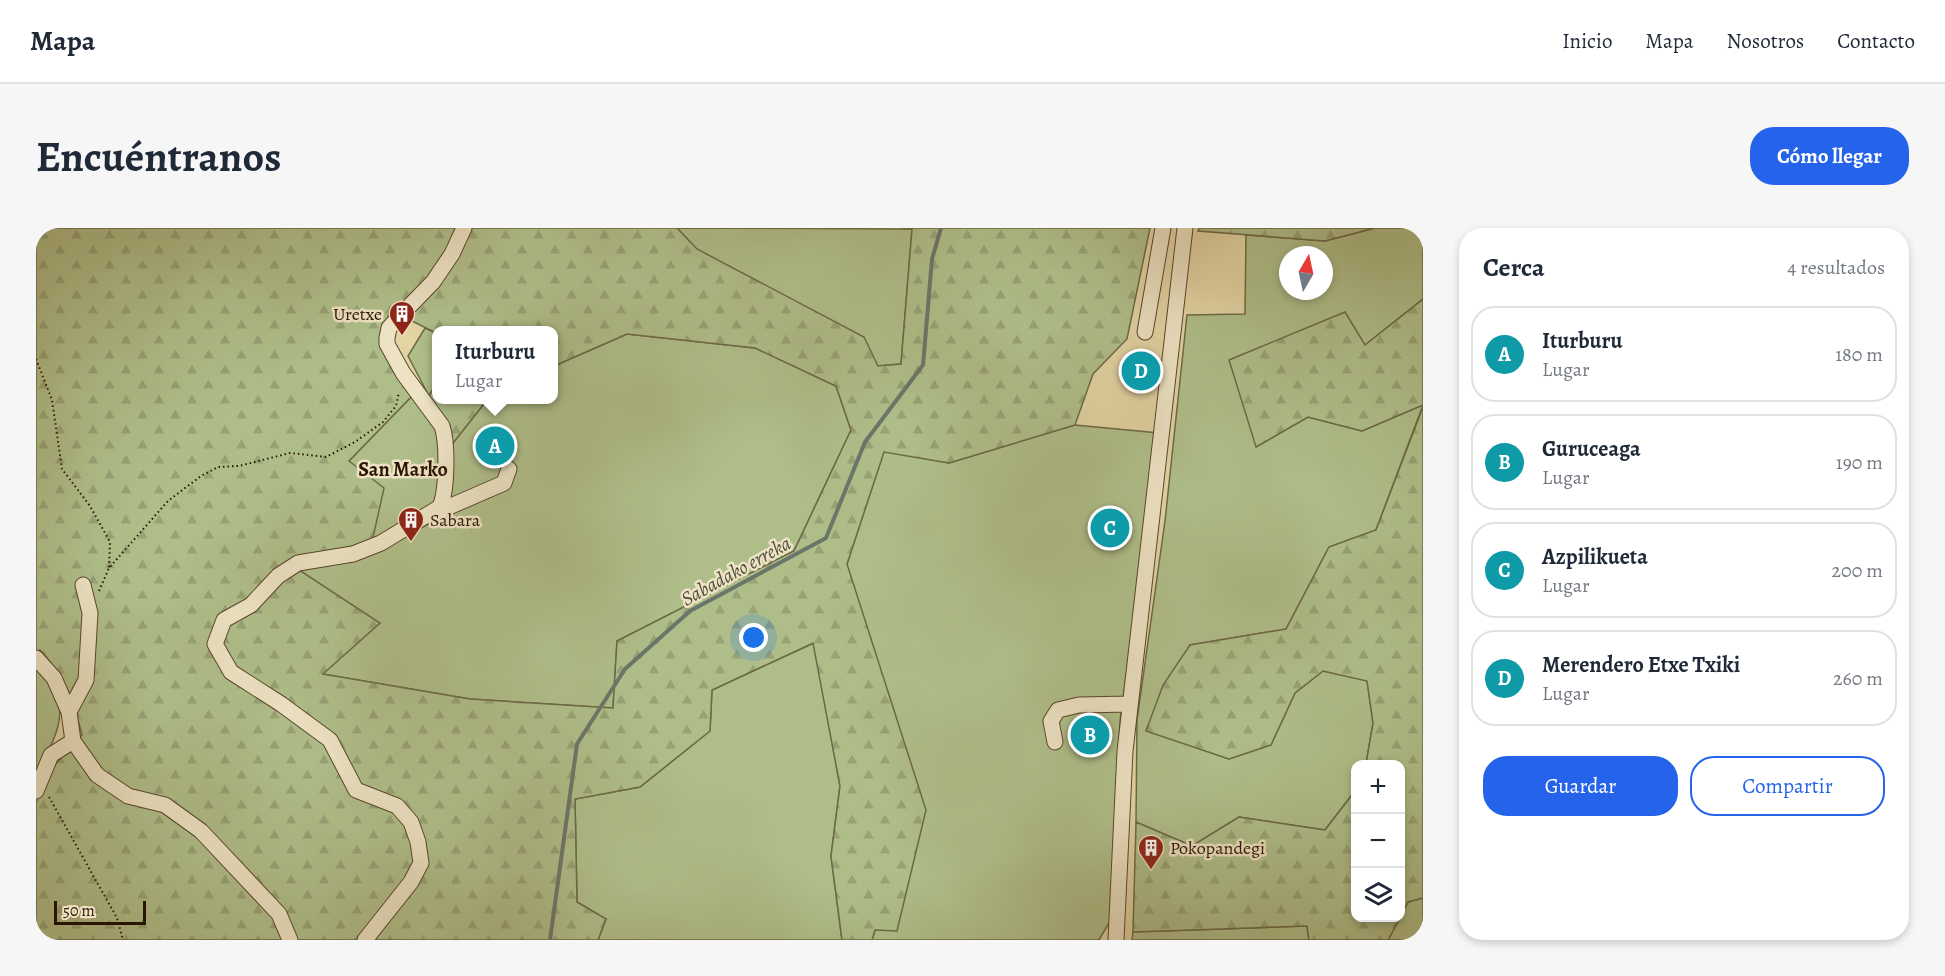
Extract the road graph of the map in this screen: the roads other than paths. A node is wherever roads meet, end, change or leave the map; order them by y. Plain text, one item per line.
1 (464, 228) edge
2 (1163, 228) edge
3 (1185, 228) edge
4 (1145, 332) dead end
5 (509, 469) dead end
6 (434, 513) junction
7 (83, 585) dead end
8 (36, 658) edge
9 (1130, 704) junction
10 (69, 712) junction
11 (73, 741) junction
12 (1055, 742) dead end
13 (38, 786) edge
14 (290, 940) edge
15 (364, 940) edge
16 (1116, 940) edge

1 - 6 street
2 - 4 street
3 - 9 street
5 - 6 street
6 - 15 street
7 - 10 street
8 - 10 street
9 - 12 street
9 - 16 street
10 - 11 street
11 - 13 street
11 - 14 street

